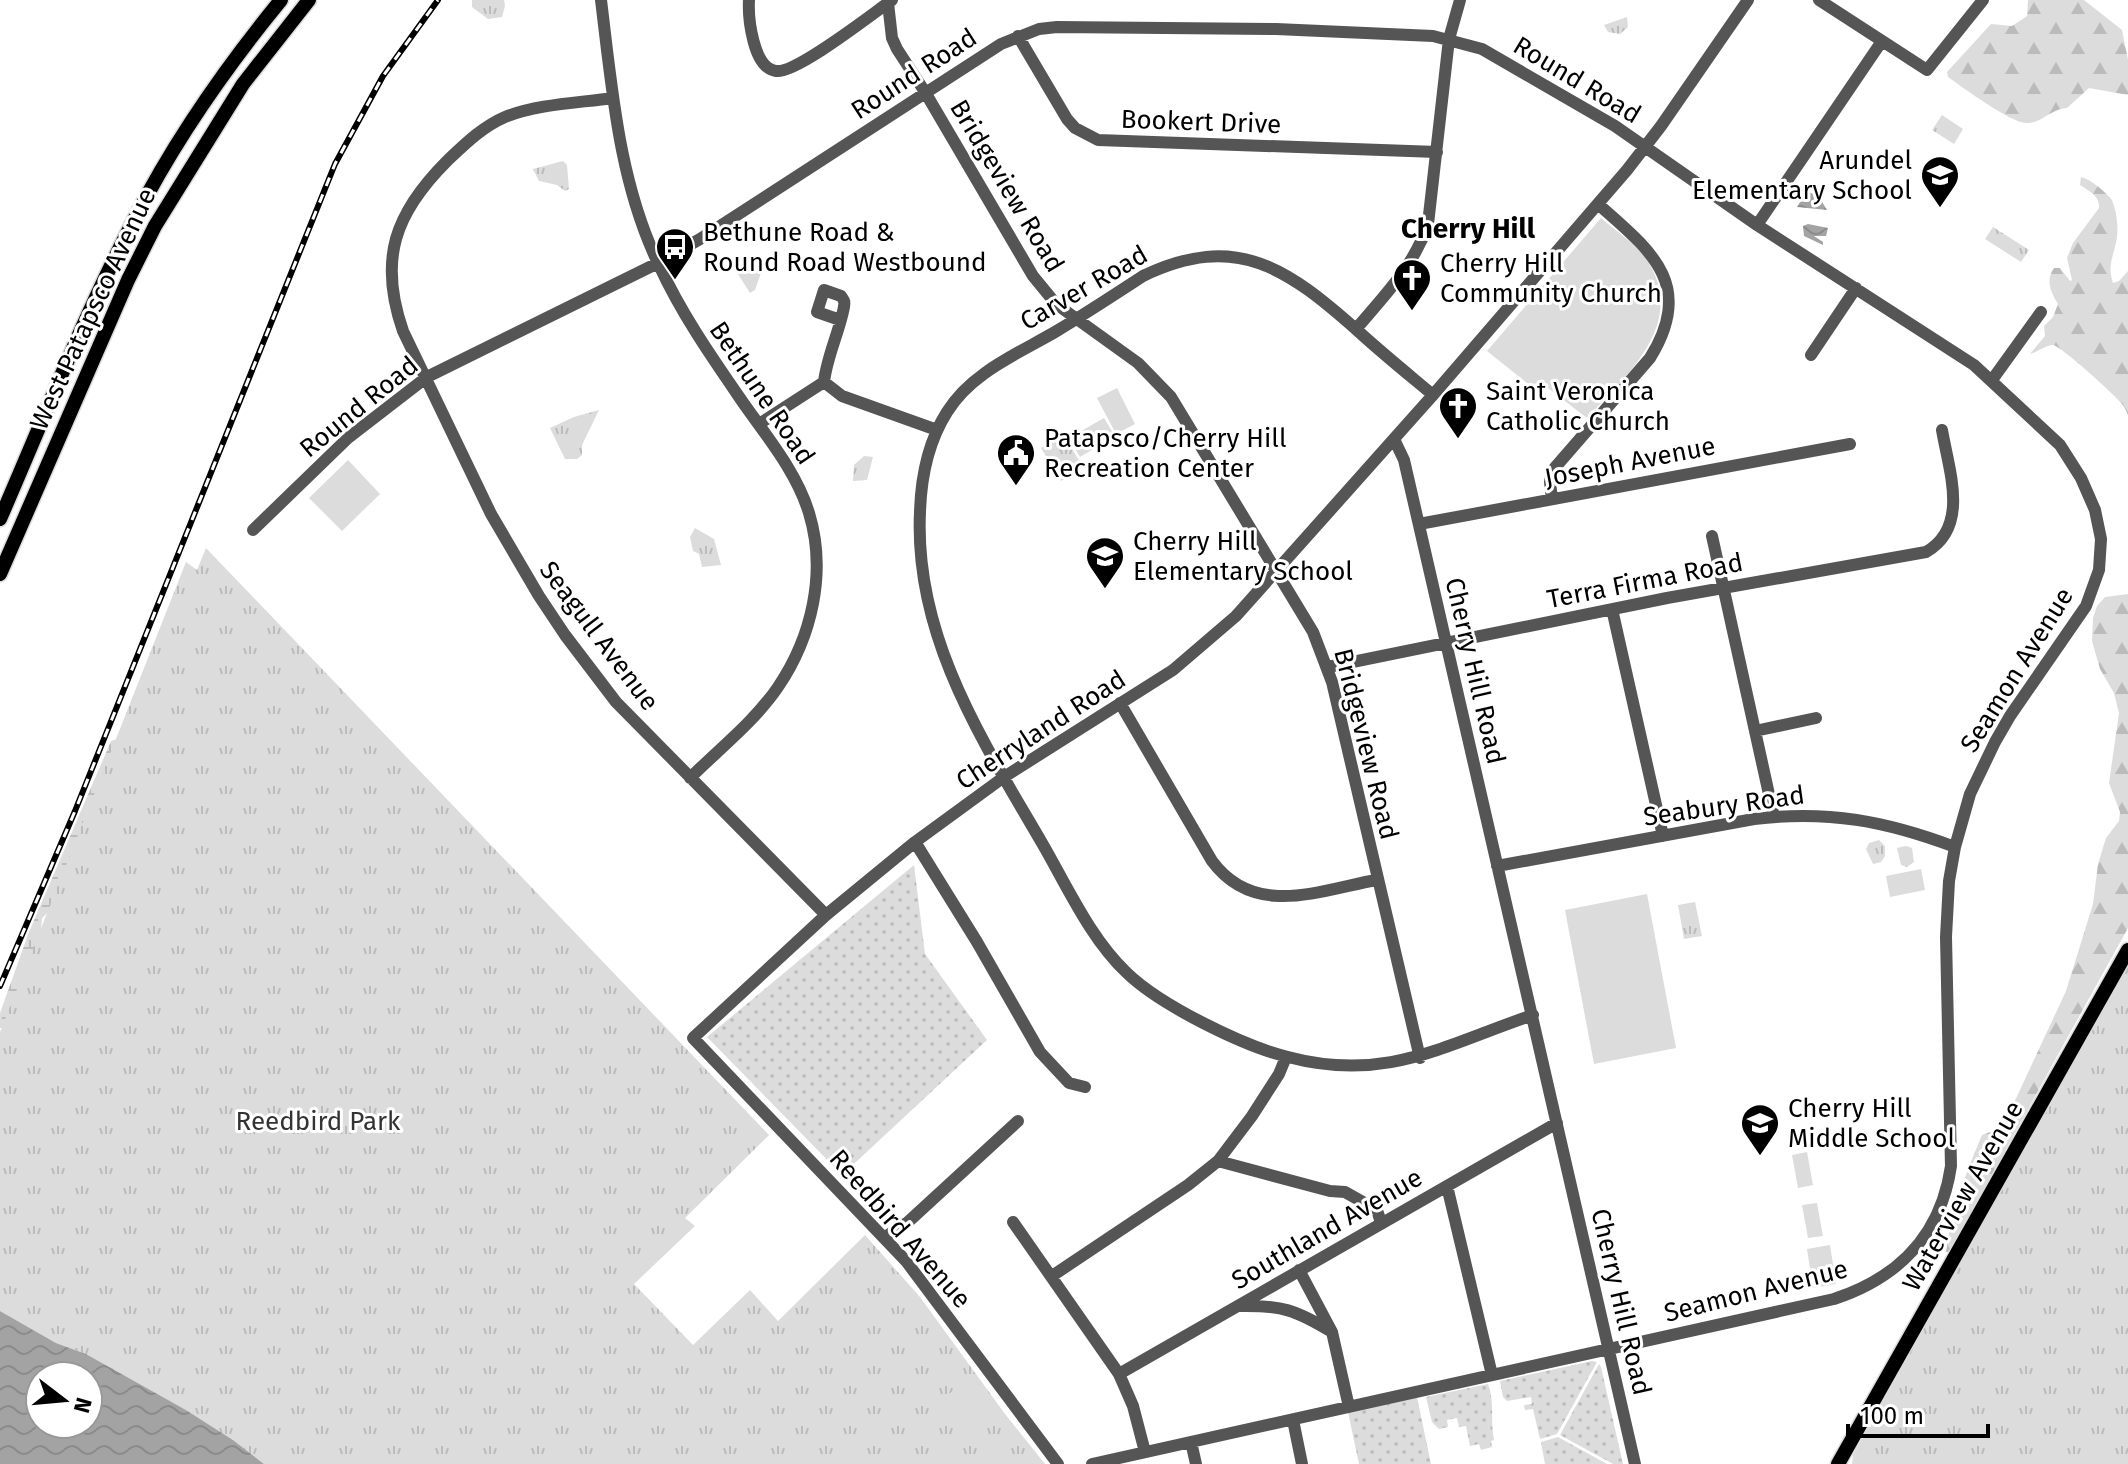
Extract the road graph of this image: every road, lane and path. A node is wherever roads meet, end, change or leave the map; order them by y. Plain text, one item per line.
1 (281, 0) edge
2 (309, 0) edge
3 (601, 0) edge
4 (749, 0) edge
5 (1460, 0) edge
6 (1748, 0) edge
7 (1819, 0) edge
8 (1983, 0) edge
9 (890, 2) edge
10 (1018, 36) junction
11 (1449, 39) junction
12 (1882, 41) junction
13 (925, 92) junction
14 (613, 98) junction
15 (1645, 148) junction
16 (1437, 152) junction
17 (1598, 204) junction
18 (1757, 225) junction
19 (658, 263) junction
20 (1856, 288) junction
21 (2041, 312) dead end
22 (1075, 319) junction
23 (840, 320) dead end
24 (1356, 329) junction
25 (1811, 355) dead end
26 (427, 377) junction
27 (1992, 380) junction
28 (824, 382) junction
29 (1433, 395) junction
30 (759, 424) junction
31 (937, 430) junction
32 (1942, 430) dead end
33 (1394, 439) junction
34 (1850, 444) dead end
35 (2089, 496) joint
36 (1552, 499) junction
37 (0, 519) edge
38 (1419, 524) junction
39 (253, 530) dead end
40 (1712, 536) dead end
41 (1277, 573) junction
42 (0, 574) edge
43 (1724, 588) junction
44 (1612, 609) junction
45 (1446, 644) junction
46 (1328, 667) junction
47 (1120, 703) junction
48 (1816, 718) dead end
49 (1755, 731) junction
50 (1004, 777) junction
51 (690, 778) junction
52 (1774, 817) junction
53 (1663, 836) junction
54 (915, 842) junction
55 (1955, 847) junction
56 (1497, 866) junction
57 (1376, 880) junction
58 (826, 915) junction
59 (2128, 950) edge
60 (1533, 1015) junction
61 (693, 1038) joint
62 (1286, 1057) junction
63 (1420, 1058) junction
64 (1085, 1087) dead end
65 (1018, 1121) dead end
66 (1557, 1123) junction
67 (1218, 1161) junction
68 (1447, 1186) junction
69 (1013, 1222) dead end
70 (1381, 1223) junction
71 (885, 1237) junction
72 (1299, 1270) junction
73 (1052, 1276) junction
74 (1235, 1307) junction
75 (1332, 1332) junction
76 (1609, 1349) junction
77 (1119, 1374) junction
78 (1492, 1375) junction
79 (1349, 1407) junction
80 (1293, 1420) junction
81 (1191, 1442) junction
82 (1145, 1452) junction
83 (1058, 1464) edge
84 (1092, 1464) edge
85 (1196, 1464) edge
86 (1302, 1464) edge
87 (1635, 1464) edge
88 (1838, 1464) edge

1 - 37 main road, West Patapsco Avenue
2 - 42 main road, West Patapsco Avenue
3 - 14 street, Bethune Road
4 - 9 street
5 - 11 street
6 - 15 street
7 - 12 street
8 - 12 street
9 - 13 street, Bridgeview Road
10 - 11 street, Round Road
10 - 13 street, Round Road
10 - 16 street, Bookert Drive
11 - 15 street, Round Road
11 - 16 street
12 - 18 street
13 - 19 street, Round Road
13 - 22 street, Bridgeview Road
14 - 19 street, Bethune Road
14 - 26 street, Seagull Avenue
15 - 17 street
15 - 18 street, Round Road
16 - 24 street
17 - 29 street
17 - 36 street
18 - 20 street, Round Road
19 - 26 street, Round Road
19 - 30 street, Bethune Road
20 - 25 street
20 - 27 street, Round Road
21 - 27 street
22 - 24 street, Carver Road
22 - 31 street, Carver Road
22 - 41 street, Bridgeview Road
23 - 28 street
24 - 29 street, Carver Road
26 - 39 street, Round Road
26 - 51 street, Seagull Avenue
27 - 35 street, Round Road
28 - 30 street
28 - 31 street
29 - 33 street
30 - 51 street, Bethune Road
31 - 50 street, Carver Road
32 - 43 street, Terra Firma Road
33 - 38 street, Cherry Hill Road
33 - 41 street, Cherryland Road
34 - 36 street, Joseph Avenue
35 - 55 street, Seamon Avenue
36 - 38 street, Joseph Avenue
38 - 45 street, Cherry Hill Road
40 - 43 street
41 - 46 street, Bridgeview Road
41 - 47 street, Cherryland Road
43 - 44 street, Terra Firma Road
43 - 49 street
44 - 45 street, Terra Firma Road
44 - 53 street
45 - 46 street, Terra Firma Road
45 - 56 street, Cherry Hill Road
46 - 57 street, Bridgeview Road
47 - 50 street, Cherryland Road
47 - 57 street
48 - 49 street
49 - 52 street
50 - 54 street, Cherryland Road
50 - 62 street, Carver Road
51 - 58 street, Seagull Avenue
52 - 53 street, Seabury Road
52 - 55 street, Seabury Road
53 - 56 street, Seabury Road
54 - 58 street, Cherryland Road
54 - 64 street
55 - 76 street, Seamon Avenue
56 - 60 street, Cherry Hill Road
57 - 63 street, Bridgeview Road
58 - 61 street, Cherryland Road
59 - 88 main road, Waterview Avenue
60 - 63 street, Carver Road
60 - 66 street, Cherry Hill Road
61 - 71 street, Reedbird Avenue
62 - 63 street, Carver Road
62 - 67 street
65 - 71 street
66 - 68 street, Southland Avenue
66 - 76 street, Cherry Hill Road
67 - 70 street
67 - 73 street
68 - 70 street, Southland Avenue
68 - 78 street
69 - 73 street
70 - 72 street, Southland Avenue
71 - 83 street, Reedbird Avenue
72 - 74 street, Southland Avenue
72 - 75 street
73 - 77 street
74 - 75 street
74 - 77 street, Southland Avenue
75 - 79 street
76 - 78 street, Seamon Avenue
76 - 87 street, Cherry Hill Road
77 - 82 street
78 - 79 street, Seamon Avenue
79 - 80 street, Seamon Avenue
80 - 81 street, Seamon Avenue
80 - 86 street
81 - 82 street, Seamon Avenue
81 - 85 street
82 - 84 street, Seamon Avenue

